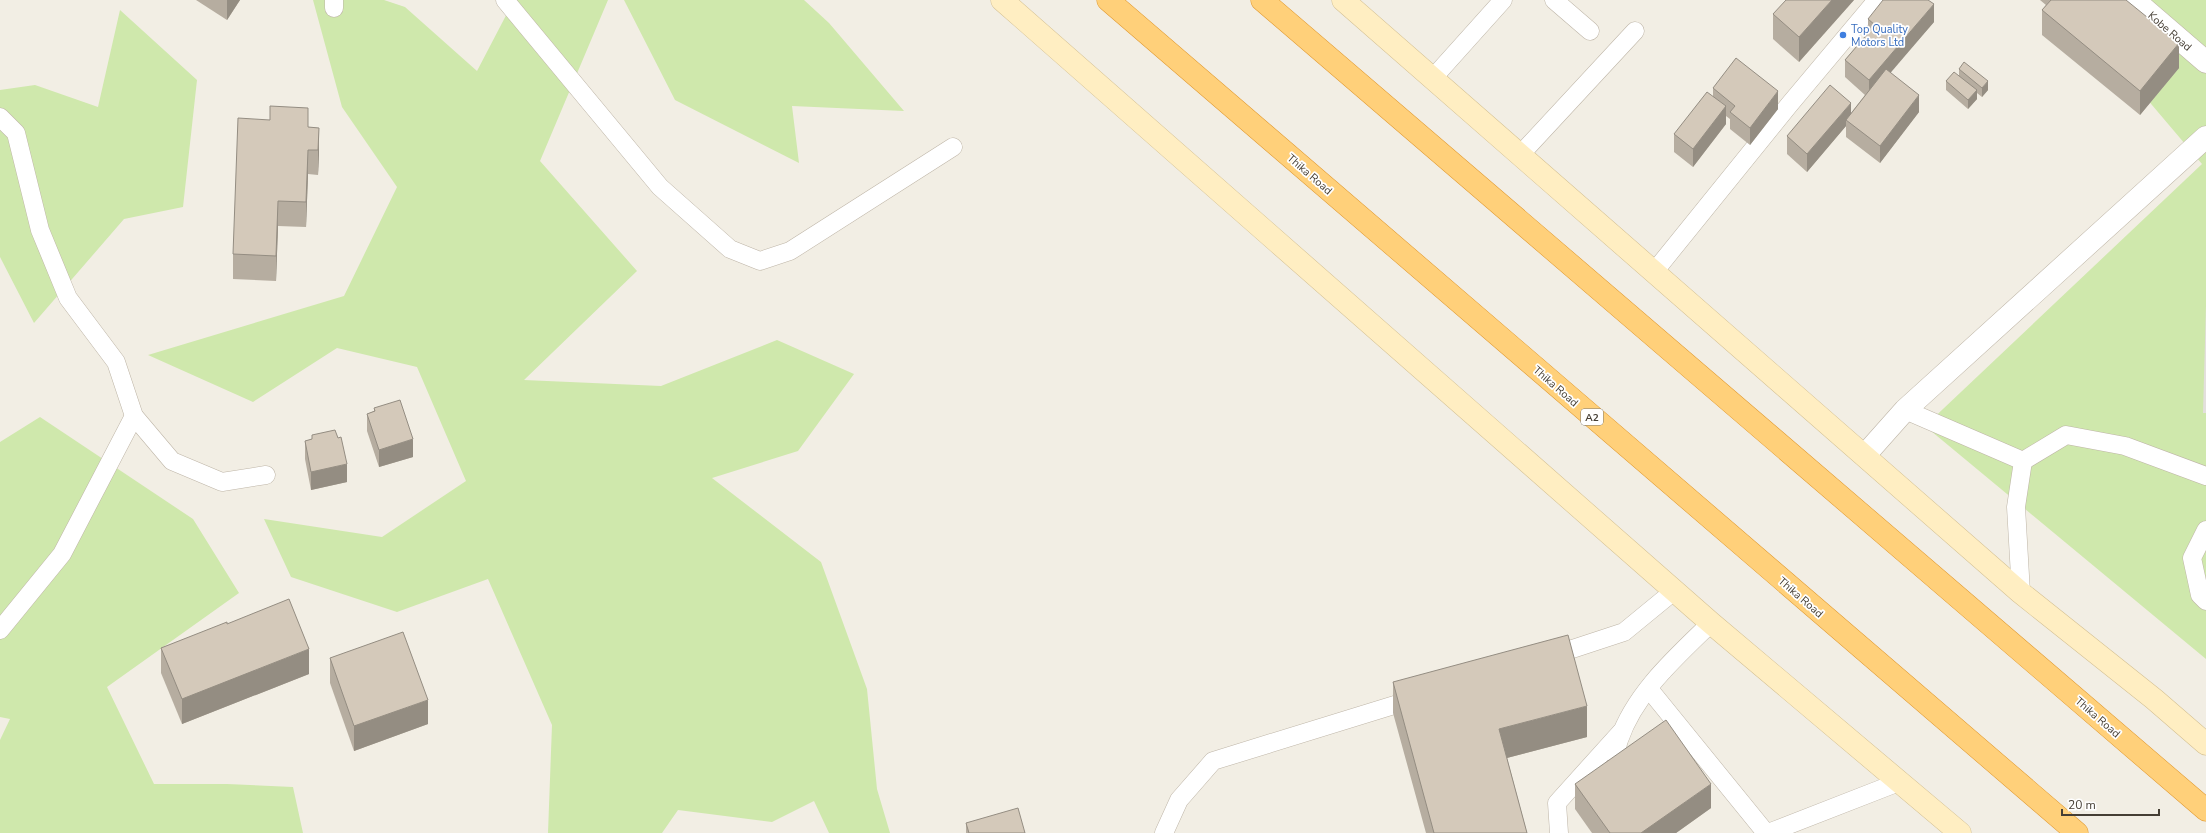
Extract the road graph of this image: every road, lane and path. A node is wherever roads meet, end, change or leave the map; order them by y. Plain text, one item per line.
1 (505, 0) edge
2 (1002, 0) edge
3 (1108, 0) edge
4 (1262, 0) edge
5 (1343, 0) edge
6 (1503, 0) edge
7 (1554, 0) edge
8 (1877, 0) edge
9 (2134, 0) edge
10 (1635, 31) dead end
11 (1590, 32) dead end
12 (2206, 62) edge
13 (1433, 78) junction
14 (0, 117) edge
15 (2206, 137) edge
16 (953, 147) dead end
17 (1520, 154) junction
18 (1654, 272) junction
19 (1905, 410) junction
20 (134, 416) junction
21 (1865, 455) junction
22 (2023, 461) junction
23 (266, 475) dead end
24 (2206, 476) edge
25 (2206, 530) edge
26 (1674, 591) junction
27 (2021, 593) junction
28 (2206, 601) edge
29 (1711, 623) junction
30 (0, 630) edge
31 (1530, 663) edge
32 (1649, 689) junction
33 (1432, 693) edge
34 (1624, 729) junction
35 (2206, 744) edge
36 (1618, 778) edge
37 (1899, 782) junction
38 (2206, 810) edge
39 (1164, 833) edge
40 (1559, 833) edge
41 (1767, 833) edge
42 (1960, 833) edge
43 (2077, 833) edge

1 - 16 lane
2 - 26 main road
3 - 43 highway, Thika Road / A2
4 - 38 highway, Thika Road
5 - 13 main road
6 - 13 lane
7 - 11 lane
8 - 18 lane
9 - 12 street, Kobe Road
10 - 17 lane
13 - 17 main road
14 - 20 lane
15 - 19 street
17 - 18 main road
18 - 21 main road
19 - 21 street
19 - 22 lane
20 - 23 lane
20 - 30 lane
21 - 27 main road
22 - 24 lane
22 - 27 lane
25 - 28 lane
26 - 29 main road
26 - 31 lane
27 - 35 main road
29 - 32 lane
29 - 37 main road
32 - 34 lane
32 - 41 lane
33 - 39 lane
34 - 36 lane
34 - 40 lane
37 - 41 lane
37 - 42 main road

